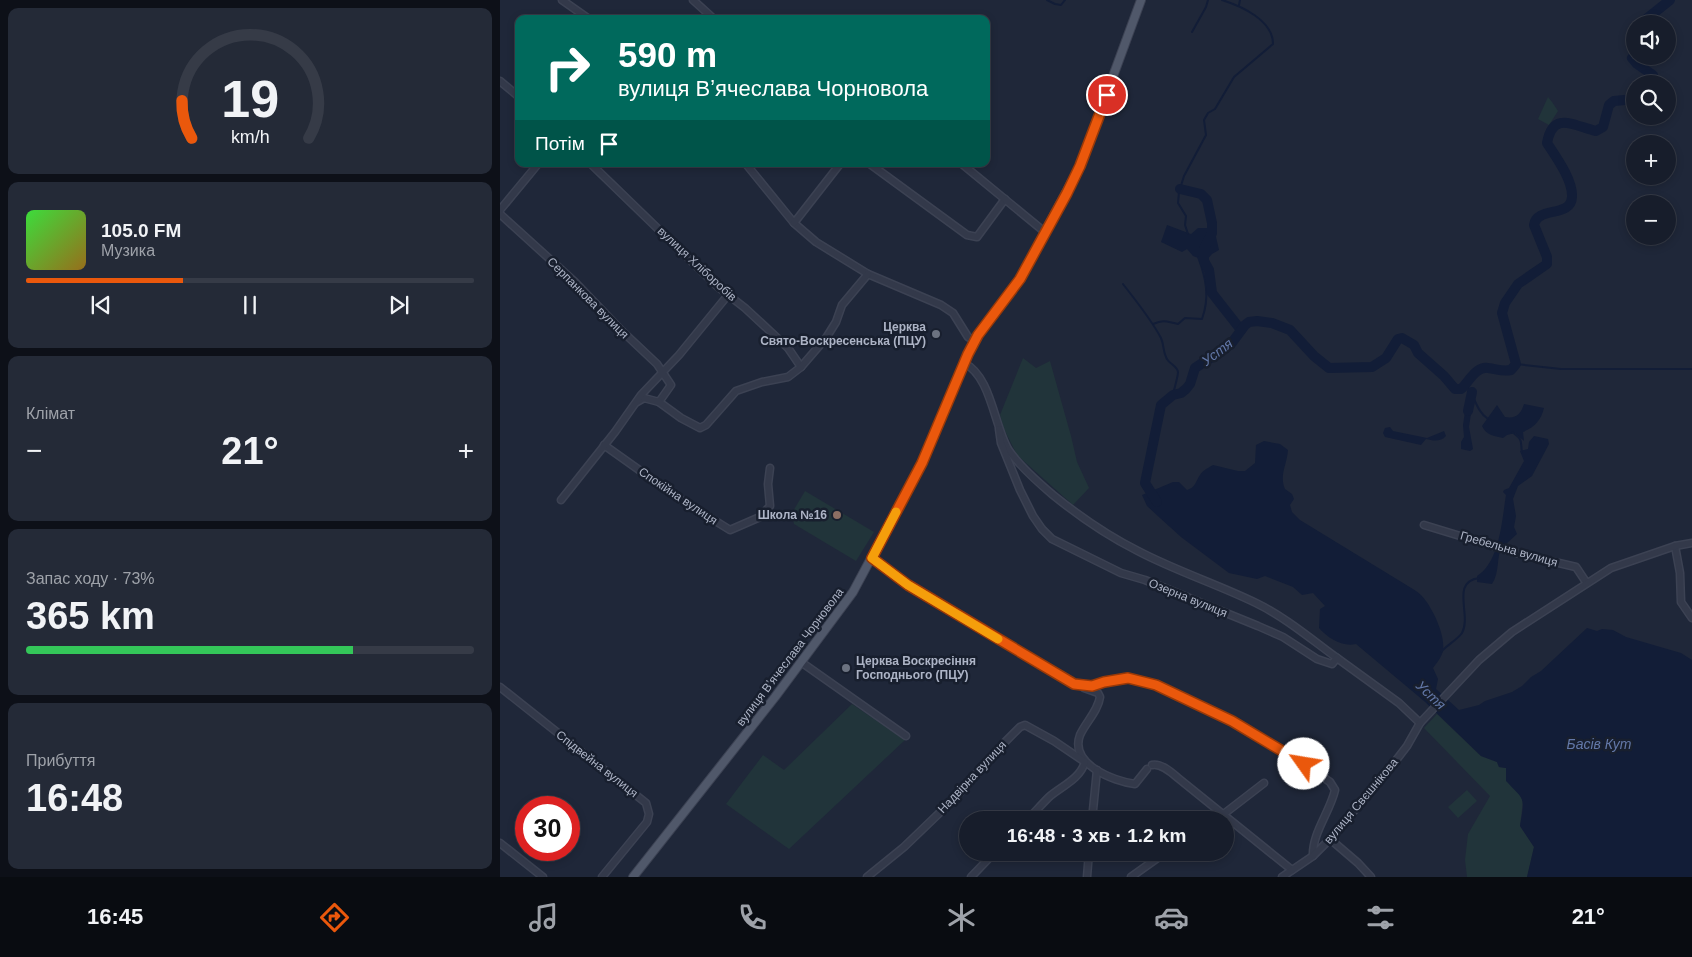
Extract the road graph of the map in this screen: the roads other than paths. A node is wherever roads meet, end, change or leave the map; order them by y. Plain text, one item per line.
1 (562, 0) edge
2 (693, 0) edge
3 (1141, 0) edge
4 (583, 15) edge
5 (710, 15) edge
6 (500, 81) edge
7 (515, 94) edge
8 (536, 167) edge
9 (594, 167) edge
10 (748, 167) edge
11 (838, 167) edge
12 (874, 167) edge
13 (966, 167) edge
14 (1005, 199) junction
15 (500, 212) edge
16 (794, 223) junction
17 (1046, 233) junction
18 (868, 274) junction
19 (728, 294) junction
20 (975, 341) junction
21 (964, 364) junction
22 (801, 367) junction
23 (662, 371) junction
24 (637, 402) junction
25 (659, 402) junction
26 (999, 429) junction
27 (604, 445) junction
28 (770, 468) dead end
29 (561, 500) dead end
30 (1424, 524) dead end
31 (1692, 542) edge
32 (1675, 546) junction
33 (872, 558) junction
34 (1586, 582) junction
35 (1692, 618) edge
36 (1337, 658) junction
37 (801, 662) junction
38 (1074, 684) junction
39 (500, 687) edge
40 (1420, 722) junction
41 (906, 736) dead end
42 (1085, 762) junction
43 (1097, 770) junction
44 (1264, 783) dead end
45 (1036, 811) edge
46 (1093, 811) edge
47 (1221, 811) edge
48 (1229, 811) edge
49 (1234, 822) edge
50 (1330, 839) junction
51 (500, 843) edge
52 (1313, 856) junction
53 (986, 861) edge
54 (1088, 861) edge
55 (1153, 861) edge
56 (1292, 870) junction
57 (1285, 876) edge
58 (543, 877) edge
59 (602, 877) edge
60 (633, 877) edge
61 (867, 877) edge
62 (971, 877) edge
63 (1087, 877) edge
64 (1131, 877) edge
65 (1371, 877) edge

1 - 4 street
2 - 5 street
3 - 17 main road, вулиця Вʼячеслава Чорновола
6 - 7 street
8 - 15 street
9 - 19 street, вулиця Хліборобів
10 - 16 street
11 - 16 street
12 - 14 street
13 - 14 street
14 - 17 street
15 - 23 street, Серпанкова вулиця
16 - 18 street
17 - 20 main road, вулиця Вʼячеслава Чорновола
18 - 20 street
18 - 22 street
19 - 22 street, вулиця Хліборобів
19 - 23 street
20 - 21 main road, вулиця Вʼячеслава Чорновола
21 - 26 street
21 - 33 main road, вулиця Вʼячеслава Чорновола
22 - 25 street
23 - 24 street
23 - 25 street, Серпанкова вулиця
24 - 25 street
24 - 27 street
26 - 36 street
26 - 36 street, Озерна вулиця
27 - 28 street, Спокійна вулиця
27 - 29 street
30 - 34 street, Гребельна вулиця
31 - 32 street, вулиця Свєшнікова
32 - 34 street, вулиця Свєшнікова
32 - 35 street
33 - 37 main road, вулиця Вʼячеслава Чорновола
33 - 38 street
34 - 40 street, вулиця Свєшнікова
36 - 40 street
37 - 41 street
37 - 60 main road, вулиця Вʼячеслава Чорновола
38 - 42 street
38 - 52 street
39 - 59 street, Спідвейна вулиця
40 - 50 street, вулиця Свєшнікова
42 - 43 street
42 - 45 street
42 - 61 street, Надвірна вулиця
43 - 46 street
43 - 47 street
44 - 48 street
49 - 56 street
50 - 52 street, вулиця Свєшнікова
50 - 65 street
51 - 58 street
52 - 56 street, вулиця Свєшнікова
53 - 62 street
54 - 63 street
55 - 64 street
56 - 57 street, вулиця Свєшнікова

